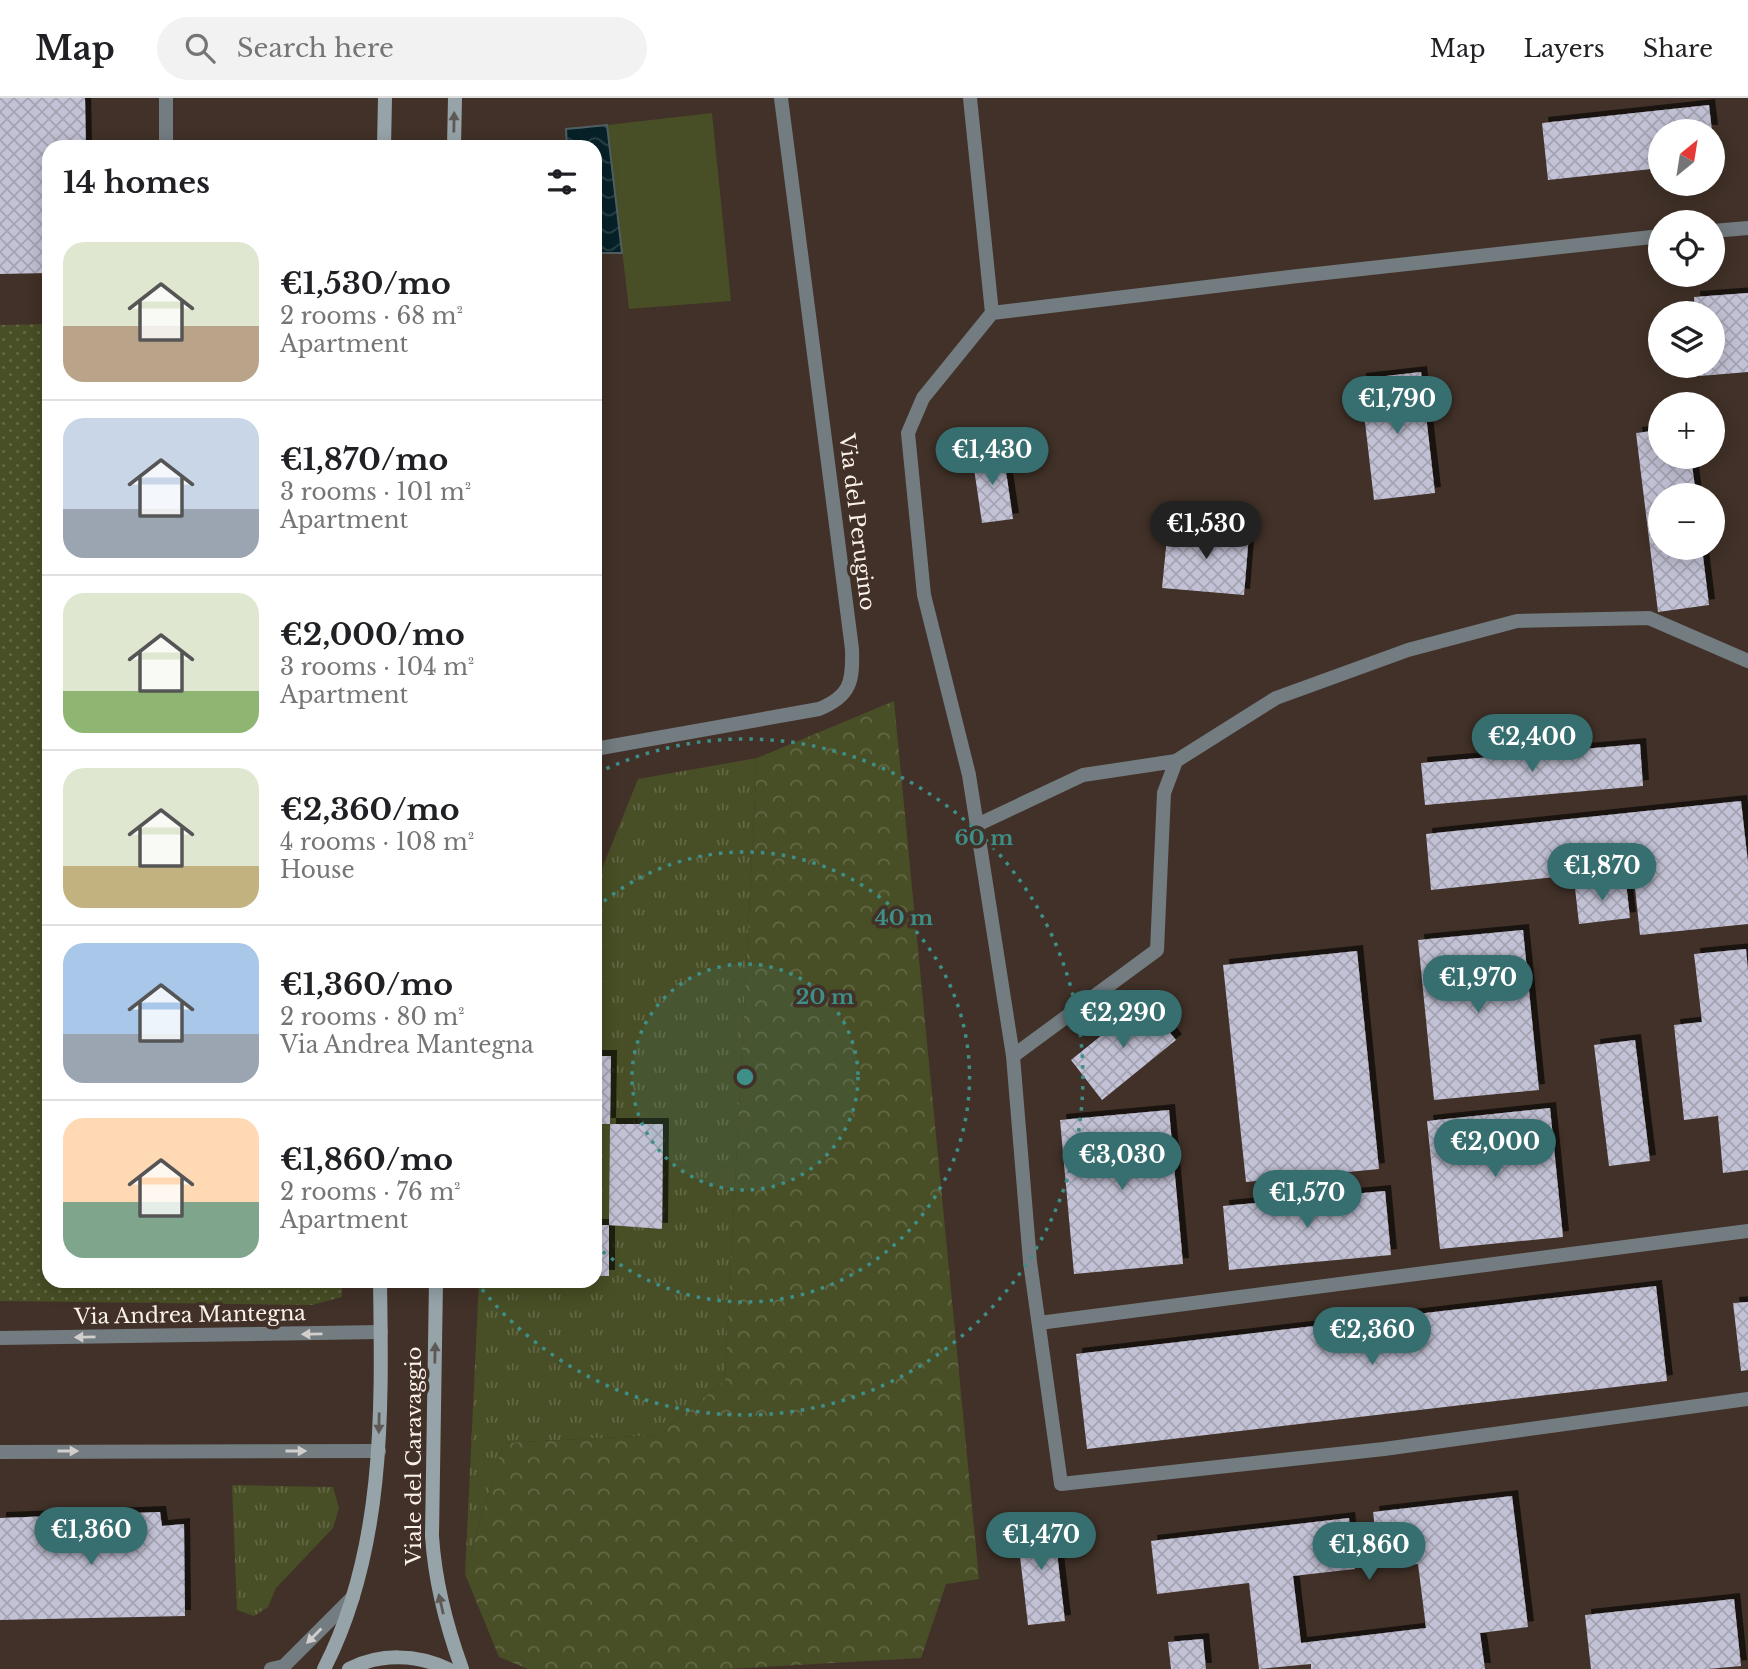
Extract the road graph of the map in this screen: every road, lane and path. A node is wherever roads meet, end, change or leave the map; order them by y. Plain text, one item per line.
1 (166, 98) edge
2 (385, 98) edge
3 (455, 98) edge
4 (781, 98) edge
5 (970, 98) edge
6 (166, 140) edge
7 (384, 140) edge
8 (454, 140) edge
9 (1748, 228) edge
10 (1725, 230) edge
11 (1648, 237) edge
12 (992, 313) junction
13 (1748, 661) edge
14 (602, 748) edge
15 (1176, 761) junction
16 (979, 824) junction
17 (1013, 1056) junction
18 (1748, 1231) edge
19 (380, 1288) edge
20 (436, 1288) edge
21 (1039, 1323) junction
22 (381, 1332) junction
23 (0, 1338) edge
24 (1748, 1399) edge
25 (379, 1451) junction
26 (0, 1452) edge
27 (354, 1596) junction
28 (271, 1669) edge
29 (324, 1669) edge
30 (349, 1669) edge
31 (448, 1669) edge
32 (462, 1669) edge

1 - 6 street
2 - 7 street
8 -> 3 street
4 - 14 street, Via del Perugino
5 - 12 street
9 - 10 street
11 - 12 street
12 - 16 street
13 - 15 street
15 - 16 street
15 - 17 street
16 - 17 street
17 - 21 street
18 - 21 street
19 - 22 street, Viale del Caravaggio
32 -> 20 street, Viale del Caravaggio
21 - 24 street
22 -> 23 street, Via Andrea Mantegna
22 -> 25 street, Viale del Caravaggio
26 -> 25 street
25 - 27 street, Viale del Caravaggio
27 -> 28 street
27 - 29 street, Viale del Caravaggio
30 - 31 street

